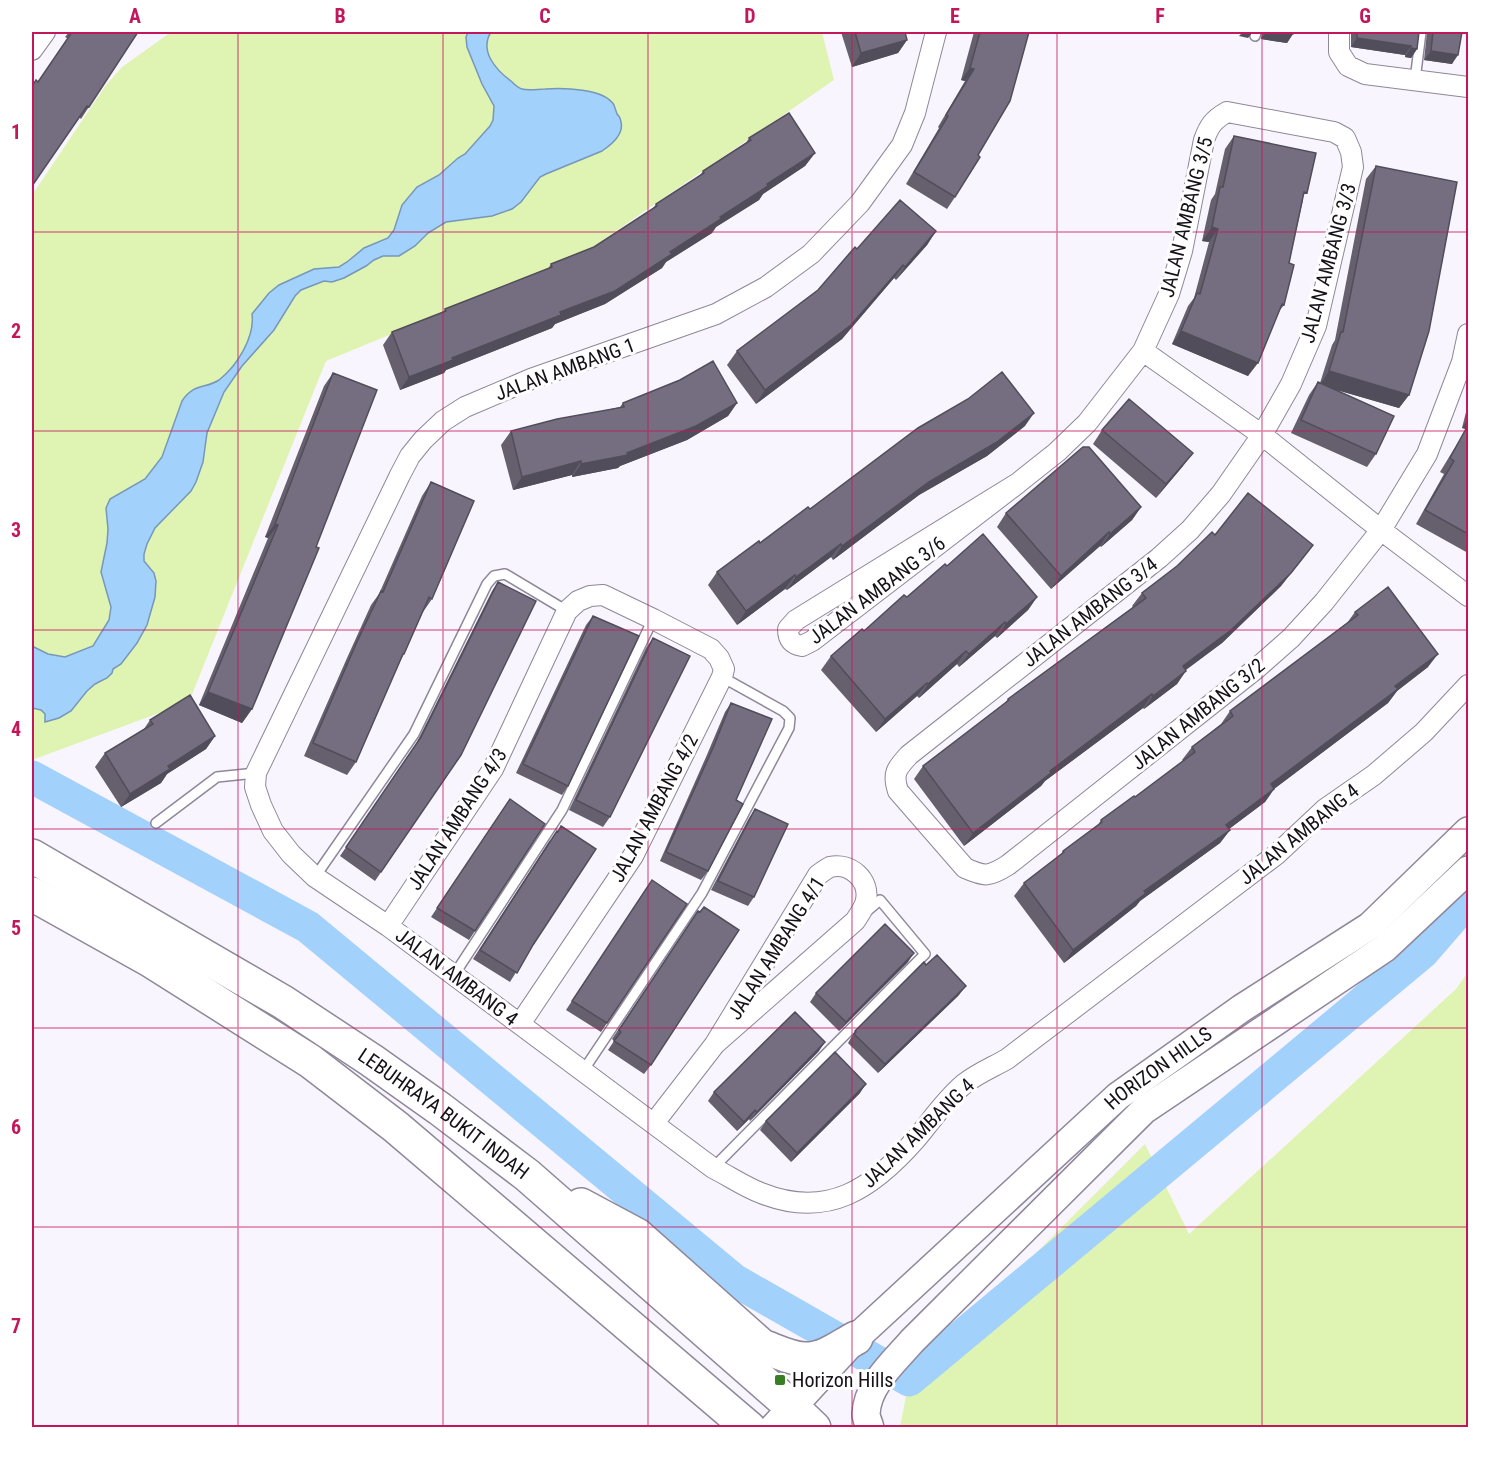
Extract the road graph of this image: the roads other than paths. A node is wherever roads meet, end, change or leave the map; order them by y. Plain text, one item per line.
1 (45, 32) edge
2 (936, 32) edge
3 (1339, 32) edge
4 (1421, 32) edge
5 (32, 50) edge
6 (1415, 80) junction
7 (1468, 87) edge
8 (1216, 118) joint
9 (1468, 334) edge
10 (1143, 351) junction
11 (1262, 435) junction
12 (1018, 483) junction
13 (1381, 530) junction
14 (1468, 596) edge
15 (567, 611) junction
16 (653, 619) junction
17 (722, 677) junction
18 (1468, 685) edge
19 (256, 773) junction
20 (156, 823) dead end
21 (1468, 831) edge
22 (32, 856) edge
23 (1468, 870) edge
24 (994, 874) joint
25 (315, 877) junction
26 (36, 898) edge
27 (855, 921) junction
28 (388, 926) junction
29 (454, 975) junction
30 (520, 1024) junction
31 (715, 1044) junction
32 (583, 1071) junction
33 (654, 1123) junction
34 (713, 1168) junction
35 (527, 1175) junction
36 (856, 1338) junction
37 (793, 1421) edge
38 (749, 1428) edge
39 (870, 1428) edge

1 - 5 street
2 - 19 street, JALAN AMBANG 1
3 - 6 street
4 - 6 lane
6 - 7 street
8 - 10 street, JALAN AMBANG 3/5
8 - 11 street, JALAN AMBANG 3/3
9 - 13 street, JALAN AMBANG 3/2
10 - 11 street
10 - 12 street, JALAN AMBANG 3/6
11 - 13 street
11 - 24 street, JALAN AMBANG 3/4
12 - 12 street, JALAN AMBANG 3/6
13 - 14 street
13 - 24 street, JALAN AMBANG 3/2
15 - 16 street
15 - 25 lane
15 - 28 street, JALAN AMBANG 4/3
16 - 17 street
16 - 29 lane
17 - 30 street, JALAN AMBANG 4/2
17 - 32 lane
18 - 34 street, JALAN AMBANG 4
19 - 20 lane
19 - 25 street, JALAN AMBANG 4
21 - 36 street, HORIZON HILLS
22 - 35 highway, LEBUHRAYA BUKIT INDAH
23 - 39 street, HORIZON HILLS
25 - 28 street, JALAN AMBANG 4
26 - 38 highway, LEBUHRAYA BUKIT INDAH
27 - 31 street, JALAN AMBANG 4/1
27 - 31 street, JALAN AMBANG 4/1
27 - 34 lane
28 - 29 street, JALAN AMBANG 4
29 - 30 street, JALAN AMBANG 4
30 - 32 street, JALAN AMBANG 4
31 - 33 street, JALAN AMBANG 4/1
32 - 33 street, JALAN AMBANG 4
33 - 34 street, JALAN AMBANG 4
35 - 36 highway
35 - 37 highway, LEBUHRAYA BUKIT INDAH
36 - 37 street, HORIZON HILLS

